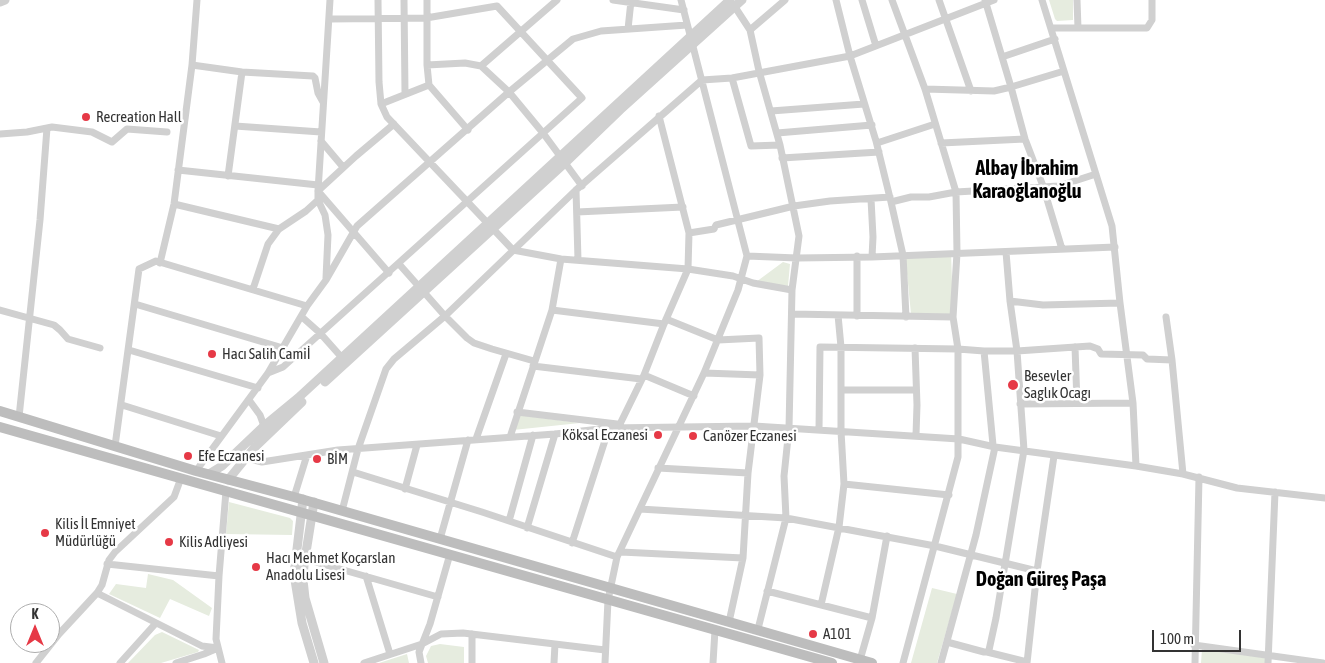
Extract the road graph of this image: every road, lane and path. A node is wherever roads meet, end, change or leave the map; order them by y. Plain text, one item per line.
1 (5, 0) edge
2 (197, 0) edge
3 (330, 0) edge
4 (378, 0) edge
5 (404, 0) edge
6 (427, 0) edge
7 (556, 0) edge
8 (614, 0) edge
9 (681, 0) edge
10 (785, 0) edge
11 (836, 0) edge
12 (862, 0) edge
13 (892, 0) edge
14 (939, 0) edge
15 (994, 0) edge
16 (1042, 0) edge
17 (1077, 0) edge
18 (1152, 0) edge
19 (631, 1) junction
20 (0, 2) edge
21 (736, 2) edge
22 (986, 2) edge
23 (497, 3) edge
24 (684, 10) junction
25 (379, 18) junction
26 (404, 18) junction
27 (426, 18) junction
28 (329, 19) junction
29 (945, 20) junction
30 (687, 25) junction
31 (1051, 28) junction
32 (1078, 28) junction
33 (628, 29) junction
34 (750, 30) junction
35 (521, 31) junction
36 (905, 35) junction
37 (690, 36) junction
38 (1055, 39) junction
39 (692, 46) junction
40 (876, 46) junction
41 (850, 56) junction
42 (1002, 57) junction
43 (548, 60) junction
44 (192, 65) junction
45 (427, 65) junction
46 (481, 66) junction
47 (759, 71) junction
48 (1064, 71) junction
49 (242, 72) junction
50 (732, 78) junction
51 (702, 80) junction
52 (428, 86) junction
53 (1011, 87) junction
54 (925, 89) junction
55 (971, 91) junction
56 (510, 92) junction
57 (405, 93) junction
58 (323, 102) junction
59 (381, 104) junction
60 (864, 104) junction
61 (771, 111) junction
62 (659, 116) junction
63 (394, 124) junction
64 (934, 124) junction
65 (872, 125) junction
66 (235, 126) junction
67 (47, 128) junction
68 (468, 130) junction
69 (168, 132) dead end
70 (321, 132) junction
71 (544, 133) junction
72 (776, 133) junction
73 (0, 134) edge
74 (1025, 139) junction
75 (321, 141) junction
76 (877, 143) junction
77 (940, 143) junction
78 (780, 145) junction
79 (879, 152) junction
80 (782, 158) junction
81 (563, 160) junction
82 (430, 162) junction
83 (343, 167) junction
84 (178, 170) junction
85 (1096, 174) junction
86 (228, 176) junction
87 (1043, 186) junction
88 (318, 188) junction
89 (579, 188) junction
90 (956, 192) junction
91 (871, 199) junction
92 (891, 199) junction
93 (318, 200) junction
94 (466, 202) junction
95 (174, 204) junction
96 (794, 206) junction
97 (683, 207) junction
98 (577, 212) junction
99 (737, 220) junction
100 (490, 226) junction
101 (279, 229) junction
102 (354, 231) junction
103 (689, 233) junction
104 (1115, 247) junction
105 (1062, 249) junction
106 (513, 250) junction
107 (1006, 252) junction
108 (957, 253) junction
109 (903, 255) junction
110 (747, 256) junction
111 (858, 256) junction
112 (872, 256) junction
113 (797, 258) junction
114 (561, 259) junction
115 (578, 260) junction
116 (160, 262) junction
117 (399, 264) junction
118 (688, 269) junction
119 (389, 273) junction
120 (326, 280) junction
121 (742, 280) junction
122 (253, 289) junction
123 (422, 289) junction
124 (792, 290) junction
125 (1010, 301) junction
126 (1120, 303) junction
127 (135, 304) junction
128 (307, 306) junction
129 (0, 310) edge
130 (552, 310) junction
131 (792, 314) junction
132 (838, 315) junction
133 (445, 316) junction
134 (857, 316) junction
135 (302, 317) junction
136 (906, 317) junction
137 (953, 317) junction
138 (1166, 317) dead end
139 (30, 319) junction
140 (665, 321) junction
141 (320, 333) junction
142 (718, 340) junction
143 (841, 347) junction
144 (1075, 347) junction
145 (100, 348) dead end
146 (283, 348) junction
147 (914, 348) junction
148 (958, 349) junction
149 (129, 350) junction
150 (984, 351) junction
151 (1017, 351) junction
152 (506, 354) junction
153 (1127, 354) junction
154 (343, 360) junction
155 (1172, 360) junction
156 (534, 363) junction
157 (268, 373) junction
158 (704, 373) junction
159 (760, 375) junction
160 (642, 377) junction
161 (258, 388) junction
162 (842, 390) junction
163 (916, 390) junction
164 (694, 396) junction
165 (249, 400) junction
166 (1077, 403) junction
167 (1133, 403) junction
168 (1020, 404) junction
169 (122, 405) junction
170 (0, 411) edge
171 (517, 412) junction
172 (19, 417) junction
173 (620, 424) junction
174 (264, 426) junction
175 (679, 426) junction
176 (754, 426) junction
177 (0, 427) edge
178 (609, 428) junction
179 (790, 428) junction
180 (818, 430) junction
181 (841, 431) junction
182 (533, 434) junction
183 (555, 434) junction
184 (221, 436) junction
185 (916, 436) junction
186 (510, 437) junction
187 (959, 438) junction
188 (476, 439) junction
189 (468, 440) junction
190 (417, 445) junction
191 (115, 446) junction
192 (994, 446) junction
193 (358, 449) junction
194 (1024, 450) junction
195 (236, 453) junction
196 (307, 455) junction
197 (1054, 456) junction
198 (246, 457) junction
199 (1136, 466) junction
200 (658, 468) junction
201 (196, 471) junction
202 (353, 472) junction
203 (748, 473) junction
204 (209, 474) junction
205 (1183, 474) junction
206 (1199, 477) junction
207 (181, 478) junction
208 (228, 480) junction
209 (844, 484) junction
210 (406, 489) junction
211 (226, 490) junction
212 (1274, 492) junction
213 (949, 495) junction
214 (298, 498) junction
215 (1325, 498) edge
216 (314, 502) junction
217 (451, 503) junction
218 (640, 509) junction
219 (342, 511) junction
220 (300, 512) junction
221 (311, 515) junction
222 (745, 516) junction
223 (786, 518) junction
224 (509, 521) junction
225 (839, 527) junction
226 (527, 528) junction
227 (887, 536) junction
228 (440, 539) junction
229 (572, 543) junction
230 (935, 546) junction
231 (450, 554) junction
232 (619, 554) junction
233 (971, 554) junction
234 (743, 558) junction
235 (305, 559) junction
236 (1006, 563) junction
237 (107, 564) junction
238 (1037, 571) junction
239 (218, 576) junction
240 (366, 576) junction
241 (612, 588) junction
242 (768, 590) junction
243 (97, 593) junction
244 (438, 596) junction
245 (608, 600) junction
246 (821, 605) junction
247 (872, 618) junction
248 (729, 622) junction
249 (156, 624) junction
250 (758, 629) junction
251 (715, 630) junction
252 (472, 634) junction
253 (947, 642) junction
254 (422, 644) junction
255 (554, 644) junction
256 (1194, 646) junction
257 (218, 648) junction
258 (605, 650) junction
259 (987, 652) junction
260 (390, 654) junction
261 (1268, 655) junction
262 (798, 658) edge
263 (860, 660) junction
264 (1027, 662) edge
265 (36, 663) edge
266 (120, 663) edge
267 (176, 663) edge
268 (222, 663) edge
269 (314, 663) edge
270 (324, 663) edge
271 (364, 663) edge
272 (422, 663) edge
273 (472, 663) edge
274 (554, 663) edge
275 (605, 663) edge
276 (713, 663) edge
277 (832, 663) edge
278 (872, 663) edge
279 (903, 663) edge
280 (941, 663) edge
281 (1195, 663) edge
282 (1268, 663) edge
283 (1324, 663) edge

1 - 20 street
2 - 44 street
3 - 28 street
4 - 25 street
5 - 26 street
6 - 27 street
7 - 35 street
8 - 19 street
9 - 24 street
10 - 34 street
11 - 41 street
12 - 40 street
13 - 36 street
14 - 29 street
15 - 22 street
16 - 31 street
17 - 32 street
18 - 32 street
19 - 24 street
19 - 33 street
21 - 34 street
21 - 37 street
21 - 39 street
22 - 29 street
22 - 42 street
23 - 27 street
23 - 35 street
24 - 30 street
25 - 26 street
25 - 28 street
25 - 59 street
26 - 27 street
26 - 57 street
27 - 45 street
28 - 58 street
29 - 36 street
29 - 55 street
30 - 33 street
30 - 37 street
31 - 32 street
31 - 38 street
33 - 43 street
34 - 47 street
35 - 43 street
35 - 46 street
36 - 40 street
36 - 54 street
37 - 39 street
37 - 81 street
38 - 42 street
38 - 48 street
39 - 51 street
39 - 81 street
40 - 41 street
41 - 47 street
41 - 60 street
42 - 53 street
43 - 56 street
43 - 71 street
44 - 49 street
44 - 84 street
45 - 46 street
45 - 52 street
46 - 56 street
47 - 50 street
47 - 61 street
48 - 53 street
48 - 85 street
49 - 58 street
49 - 66 street
50 - 51 street
50 - 78 street
51 - 62 street
51 - 99 street
52 - 57 street
52 - 68 street
53 - 55 street
53 - 74 street
54 - 55 street
54 - 64 street
56 - 68 street
56 - 71 street
57 - 59 street
58 - 70 street
59 - 63 street
60 - 61 street
60 - 65 street
61 - 72 street
62 - 89 street
62 - 97 street
63 - 82 street
63 - 83 street
64 - 76 street
64 - 77 street
65 - 72 street
65 - 76 street
66 - 70 street
66 - 86 street
67 - 69 street
67 - 73 street
67 - 139 street
68 - 82 street
70 - 75 street
71 - 81 street
71 - 94 street
72 - 78 street
74 - 77 street
74 - 87 street
75 - 83 street
75 - 88 street
76 - 79 street
77 - 90 street
78 - 80 street
79 - 80 street
79 - 92 street
80 - 96 street
81 - 89 street
81 - 100 street
82 - 94 street
82 - 102 street
83 - 88 street
84 - 86 street
84 - 95 street
85 - 87 street
85 - 104 street
86 - 88 street
87 - 90 street
87 - 105 street
88 - 93 street
88 - 102 street
89 - 98 street
89 - 106 street
90 - 92 street
90 - 108 street
91 - 92 street
91 - 96 street
91 - 112 street
92 - 109 street
93 - 101 street
93 - 120 street
94 - 100 street
94 - 117 street
95 - 101 street
95 - 116 street
96 - 99 street
96 - 113 street
97 - 98 street
97 - 103 street
98 - 115 street
99 - 103 street
99 - 110 street
100 - 106 street
100 - 123 street
101 - 122 street
102 - 119 street
102 - 120 street
103 - 118 street
104 - 105 street
104 - 126 street
105 - 107 street
106 - 114 street
106 - 133 street
107 - 108 street
107 - 125 street
108 - 109 street
108 - 137 street
109 - 112 street
109 - 136 street
110 - 113 street
110 - 121 street
111 - 112 street
111 - 113 street
111 - 134 street
113 - 124 street
114 - 115 street
114 - 130 street
115 - 118 street
116 - 122 street
116 - 127 street
117 - 119 street
117 - 123 street
118 - 121 street
118 - 140 street
119 - 141 street
120 - 128 street
121 - 124 street
121 - 142 street
122 - 128 street
123 - 133 street
123 - 154 street
124 - 131 street
125 - 126 street
125 - 151 street
126 - 153 street
127 - 146 street
127 - 149 street
128 - 135 street
129 - 139 street
130 - 140 street
130 - 156 street
131 - 132 street
131 - 179 street
132 - 134 street
132 - 143 street
133 - 152 street
133 - 193 street
134 - 136 street
135 - 141 street
135 - 146 street
136 - 137 street
137 - 148 street
138 - 155 street
139 - 145 street
139 - 172 street
140 - 142 street
140 - 160 street
141 - 154 street
141 - 157 street
142 - 158 street
142 - 159 street
143 - 147 street
143 - 162 street
143 - 180 street
144 - 151 street
144 - 153 street
144 - 166 street
146 - 157 street
147 - 148 street
147 - 163 street
148 - 150 street
148 - 187 street
149 - 161 street
149 - 169 street
150 - 151 street
150 - 192 street
151 - 168 street
152 - 156 street
152 - 188 street
153 - 155 street
153 - 167 street
154 - 174 street
154 - 198 street
155 - 205 street
156 - 160 street
156 - 171 street
157 - 161 street
158 - 159 street
158 - 164 street
159 - 176 street
160 - 164 street
160 - 173 street
161 - 165 street
162 - 163 street
162 - 181 street
163 - 185 street
164 - 175 street
165 - 174 street
165 - 184 street
166 - 167 street
166 - 168 street
167 - 199 street
168 - 194 street
169 - 184 street
169 - 191 street
170 - 172 main road
171 - 173 street
171 - 186 street
172 - 191 main road
173 - 178 street
174 - 195 street
175 - 176 street
175 - 178 street
175 - 200 street
176 - 179 street
176 - 203 street
177 - 207 main road
178 - 183 street
178 - 229 street
179 - 180 street
179 - 223 street
180 - 181 street
181 - 185 street
181 - 209 street
182 - 183 street
182 - 186 street
182 - 224 street
183 - 226 street
184 - 201 street
185 - 187 street
186 - 188 street
187 - 192 street
187 - 213 street
188 - 189 street
189 - 190 street
189 - 217 street
190 - 193 street
190 - 210 street
191 - 201 main road
192 - 194 street
192 - 233 street
193 - 196 street
193 - 202 street
194 - 197 street
194 - 236 street
195 - 198 street
195 - 204 street
196 - 198 street
196 - 214 street
197 - 199 street
197 - 238 street
198 - 208 street
199 - 205 street
200 - 203 street
200 - 218 street
201 - 204 main road
202 - 210 street
202 - 219 street
203 - 222 street
204 - 208 main road
205 - 206 street
206 - 212 street
206 - 256 street
207 - 211 main road
207 - 237 street
208 - 214 main road
209 - 213 street
209 - 225 street
210 - 217 street
211 - 220 main road
211 - 239 street
212 - 215 street
212 - 261 street
213 - 230 street
214 - 216 main road
214 - 220 street
216 - 219 main road
216 - 221 street
217 - 224 street
217 - 228 street
218 - 222 street
218 - 232 street
219 - 228 main road
220 - 221 main road
220 - 269 street
221 - 231 main road
221 - 235 street
222 - 223 street
222 - 234 street
223 - 225 street
223 - 242 street
224 - 226 street
225 - 227 street
225 - 246 street
226 - 229 street
227 - 230 street
227 - 247 street
228 - 241 main road
229 - 232 street
230 - 233 street
230 - 279 street
231 - 244 street
231 - 245 main road
232 - 234 street
232 - 241 street
233 - 236 street
233 - 253 street
234 - 248 street
235 - 240 street
235 - 270 street
236 - 238 street
236 - 259 street
237 - 239 street
237 - 243 street
238 - 264 street
239 - 257 street
240 - 244 street
240 - 260 street
241 - 245 street
241 - 248 main road
242 - 246 street
242 - 250 street
243 - 249 street
243 - 265 street
244 - 254 street
245 - 251 main road
245 - 258 street
246 - 247 street
247 - 263 street
248 - 250 main road
249 - 257 street
249 - 266 street
250 - 263 main road
251 - 262 main road
251 - 276 street
252 - 254 street
252 - 255 street
252 - 273 street
253 - 259 street
253 - 280 street
254 - 260 street
254 - 272 street
255 - 258 street
255 - 274 street
256 - 261 street
256 - 281 street
257 - 267 street
257 - 268 street
258 - 275 street
259 - 264 street
260 - 271 street
261 - 282 street
261 - 283 street
262 - 277 main road
263 - 278 main road

